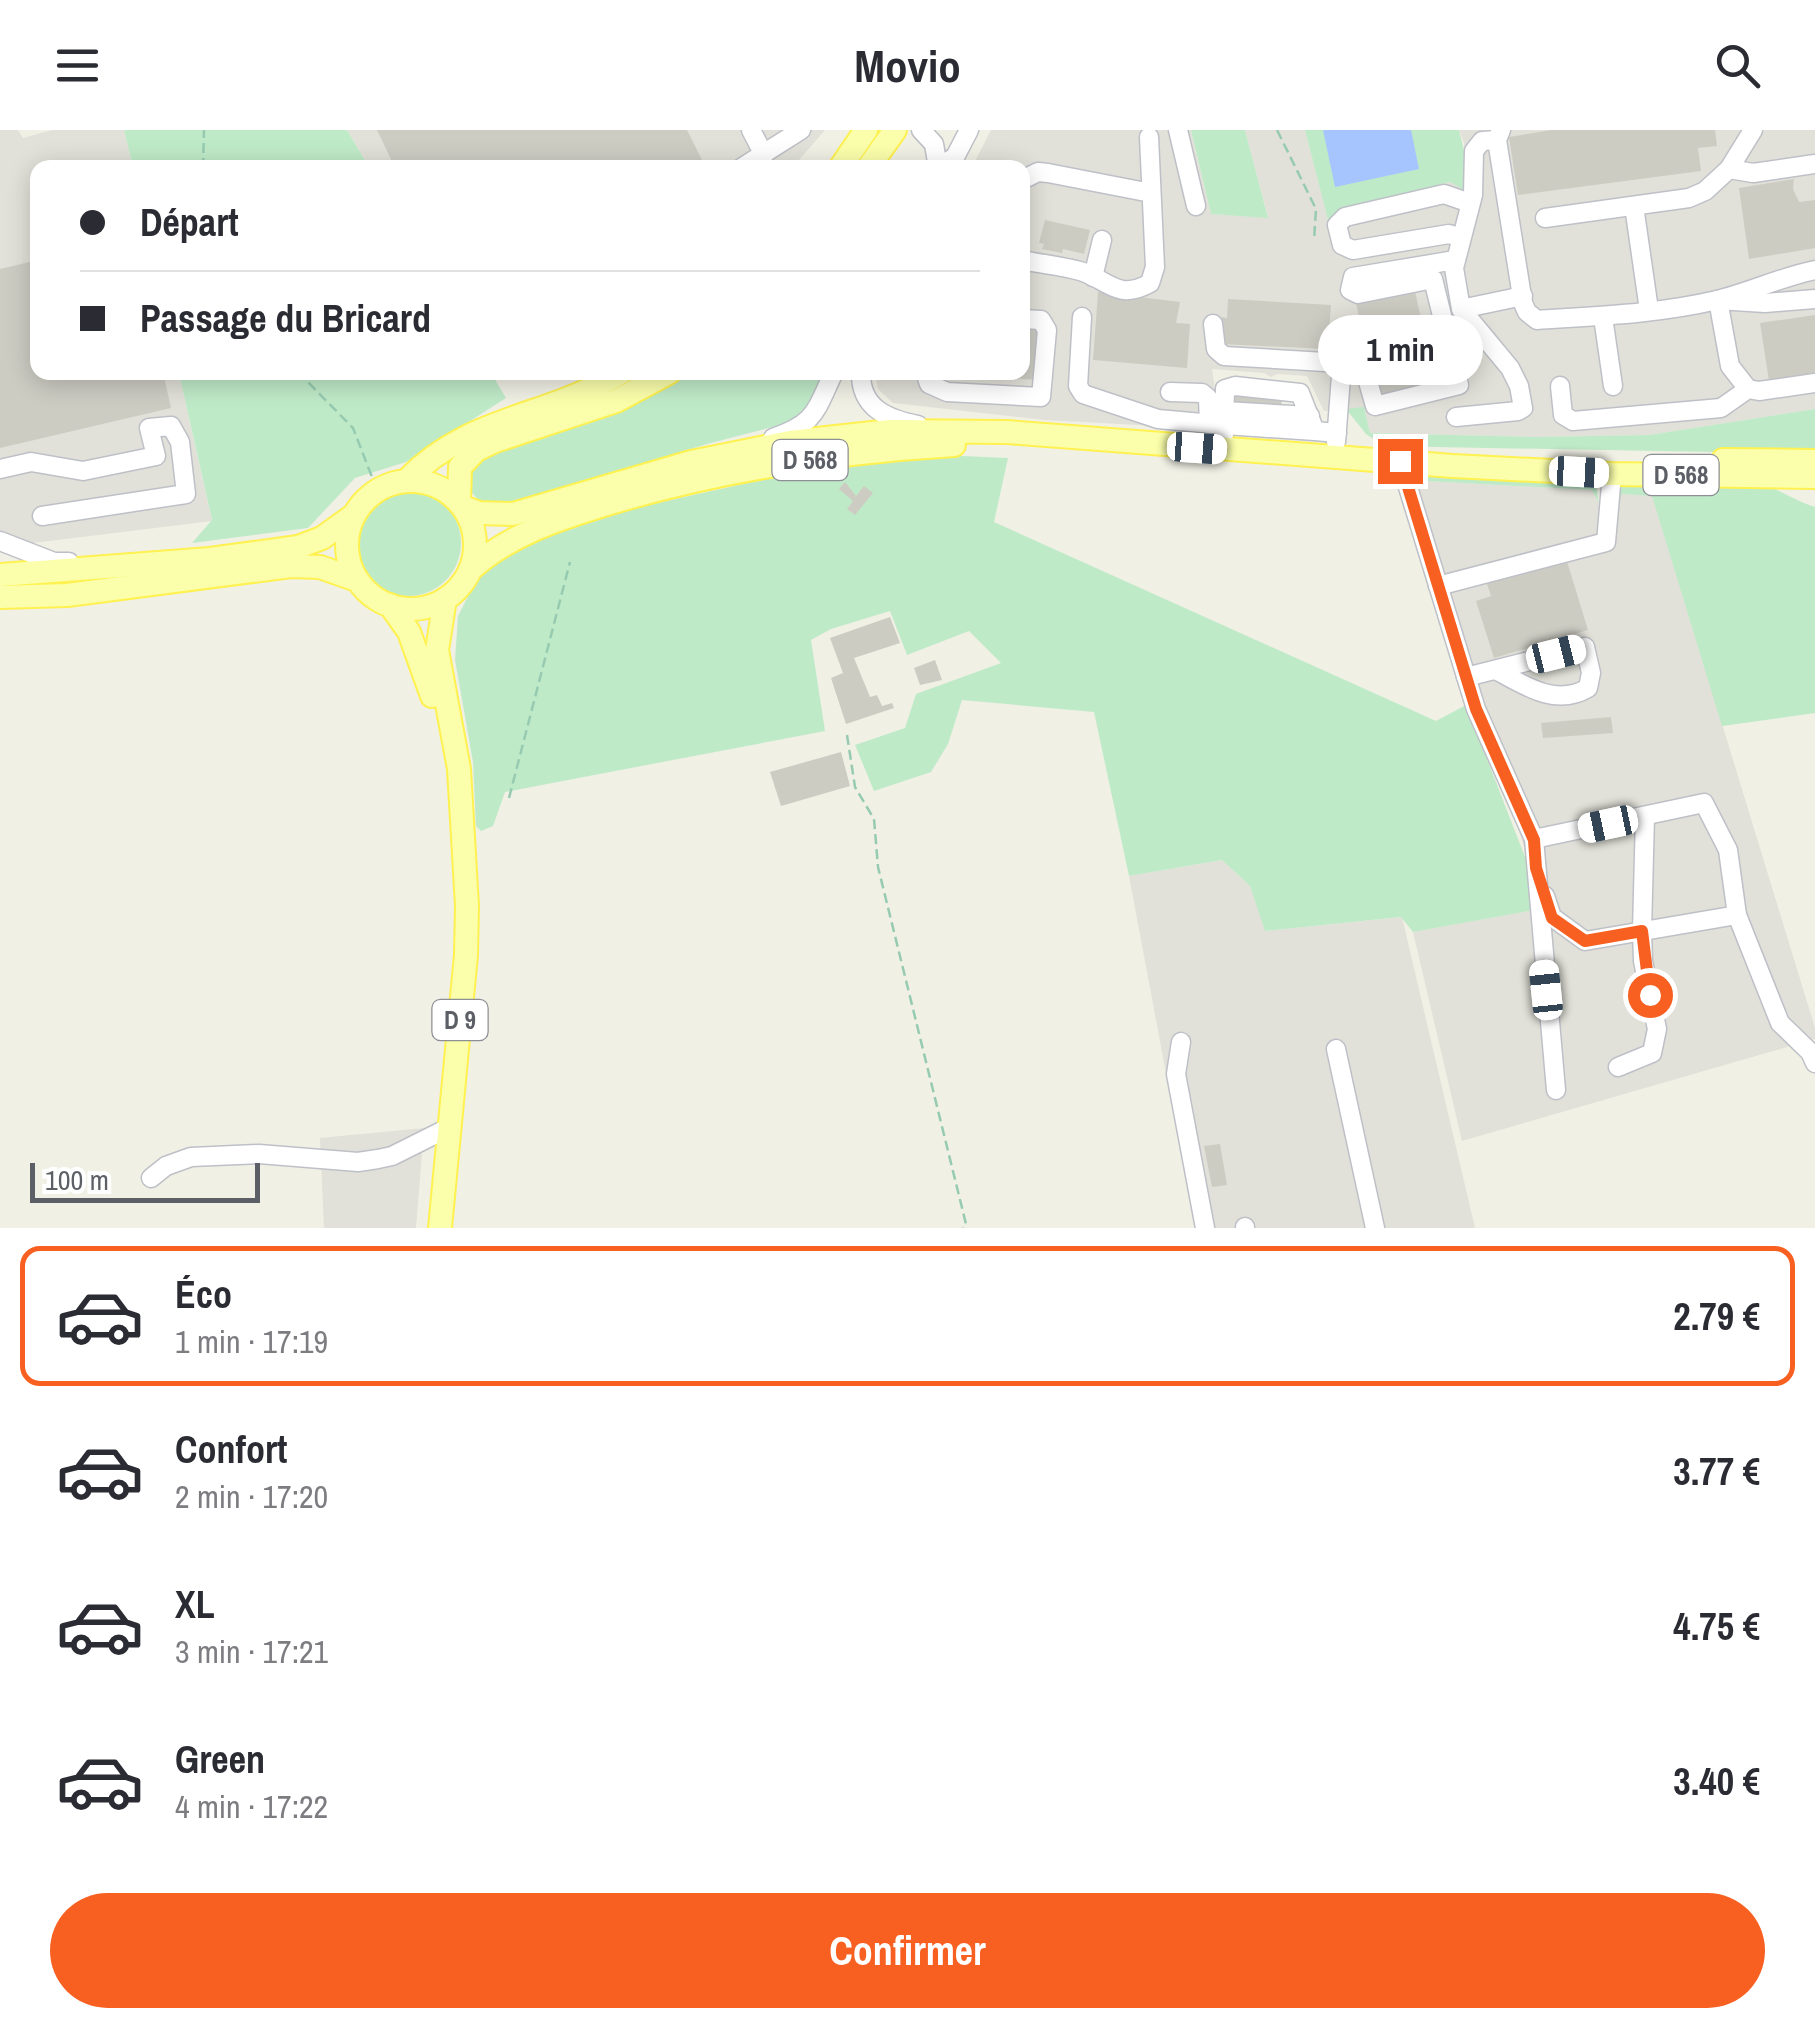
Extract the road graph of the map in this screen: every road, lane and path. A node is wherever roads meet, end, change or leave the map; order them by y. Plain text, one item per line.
1 (204, 130) edge
2 (751, 130) edge
3 (801, 130) edge
4 (866, 130) edge
5 (895, 130) edge
6 (921, 130) edge
7 (969, 130) edge
8 (1178, 130) edge
9 (1277, 130) edge
10 (1753, 130) edge
11 (1499, 135) edge
12 (1149, 137) dead end
13 (764, 155) junction
14 (204, 160) edge
15 (755, 160) edge
16 (845, 160) edge
17 (874, 160) edge
18 (937, 160) edge
19 (948, 160) edge
20 (1186, 162) junction
21 (1150, 164) junction
22 (1815, 164) edge
23 (1730, 169) junction
24 (1030, 176) edge
25 (1151, 193) junction
26 (1470, 204) junction
27 (1196, 206) dead end
28 (1634, 206) junction
29 (1545, 218) dead end
30 (1462, 238) junction
31 (1102, 240) dead end
32 (1314, 240) dead end
33 (1030, 262) edge
34 (1455, 268) junction
35 (1815, 270) edge
36 (1093, 276) junction
37 (1432, 279) junction
38 (1522, 296) junction
39 (1815, 298) edge
40 (1718, 300) junction
41 (1461, 308) junction
42 (1649, 310) junction
43 (1082, 317) dead end
44 (1603, 317) junction
45 (1030, 319) edge
46 (1213, 324) dead end
47 (1477, 329) junction
48 (1447, 334) junction
49 (1363, 364) dead end
50 (306, 380) edge
51 (606, 380) edge
52 (642, 380) edge
53 (655, 380) edge
54 (830, 380) edge
55 (862, 380) edge
56 (928, 380) edge
57 (1815, 383) edge
58 (1560, 386) dead end
59 (1613, 386) dead end
60 (1748, 389) junction
61 (1170, 392) dead end
62 (616, 401) junction
63 (1253, 404) junction
64 (1456, 417) dead end
65 (1312, 424) junction
66 (943, 430) junction
67 (1337, 433) junction
68 (1171, 446) junction
69 (1223, 450) junction
70 (725, 455) junction
71 (1336, 458) junction
72 (1400, 461) junction
73 (1815, 461) edge
74 (0, 468) edge
75 (1612, 474) junction
76 (1815, 477) edge
77 (406, 480) junction
78 (377, 490) junction
79 (461, 504) junction
80 (354, 515) junction
81 (42, 516) dead end
82 (0, 541) edge
83 (210, 558) junction
84 (570, 562) dead end
85 (470, 570) junction
86 (1, 579) edge
87 (357, 580) junction
88 (1438, 586) junction
89 (445, 599) junction
90 (390, 605) junction
91 (1496, 670) junction
92 (1466, 677) junction
93 (847, 735) dead end
94 (509, 798) dead end
95 (462, 812) junction
96 (1645, 816) junction
97 (1534, 840) junction
98 (1536, 868) junction
99 (1737, 915) junction
100 (1642, 931) junction
101 (1181, 1042) dead end
102 (1336, 1049) dead end
103 (1815, 1063) edge
104 (1618, 1066) dead end
105 (1556, 1090) dead end
106 (450, 1126) junction
107 (151, 1178) dead end
108 (440, 1228) edge
109 (964, 1228) edge
110 (1205, 1228) edge
111 (1375, 1228) edge

1 - 14 path
2 - 13 street
3 - 13 street
4 - 16 main road
5 - 17 main road
6 - 18 street
7 - 19 street
8 - 20 street
9 - 32 path
10 - 23 street
11 - 26 street
11 - 38 street
12 - 21 street
13 - 15 street
20 - 21 street
20 - 27 street
21 - 25 street
22 - 23 street
23 - 28 street
24 - 25 street
25 - 36 street
26 - 30 street
26 - 30 street
28 - 29 street
28 - 42 street
30 - 34 street
31 - 36 street
33 - 36 street
34 - 37 street
34 - 37 street
34 - 41 street
35 - 40 street
37 - 48 street
38 - 41 street
38 - 44 street
39 - 40 street
40 - 42 street
40 - 60 street
41 - 47 street
42 - 44 street
43 - 63 street
44 - 59 street
45 - 56 street
46 - 67 street
47 - 48 street
47 - 64 street
48 - 49 street
50 - 78 path
51 - 77 main road
52 - 62 street
53 - 62 main road
54 - 70 street
55 - 66 street
57 - 60 street
58 - 60 street
61 - 63 street
62 - 79 main road
63 - 65 street
63 - 65 street
63 - 69 street
65 - 67 street
66 - 68 main road, D 568
66 - 70 main road, D 568
67 - 71 street
68 - 69 main road, D 568
68 - 85 main road, D 568
69 - 71 main road, D 568
70 - 79 main road, D 568
71 - 72 main road, D 568
72 - 73 main road, D 568
72 - 75 main road, D 568
72 - 88 street
74 - 81 street
75 - 76 main road, D 568
75 - 88 street
77 - 78 main road
77 - 79 main road
78 - 80 main road
79 - 85 main road
80 - 83 main road
80 - 87 main road
82 - 83 street
83 - 86 main road
84 - 94 path
85 - 89 main road
86 - 87 main road
87 - 90 main road
88 - 92 street
89 - 90 main road
89 - 95 main road, D 9
90 - 95 main road, D 9
91 - 91 street
91 - 92 street
92 - 97 street
93 - 109 path
95 - 106 main road, D 9
96 - 97 street
96 - 99 street
96 - 100 street
97 - 98 street
98 - 100 street
98 - 105 street
99 - 100 street
99 - 103 street
100 - 104 street
101 - 110 street
102 - 111 street
106 - 107 street
106 - 108 main road, D 9

